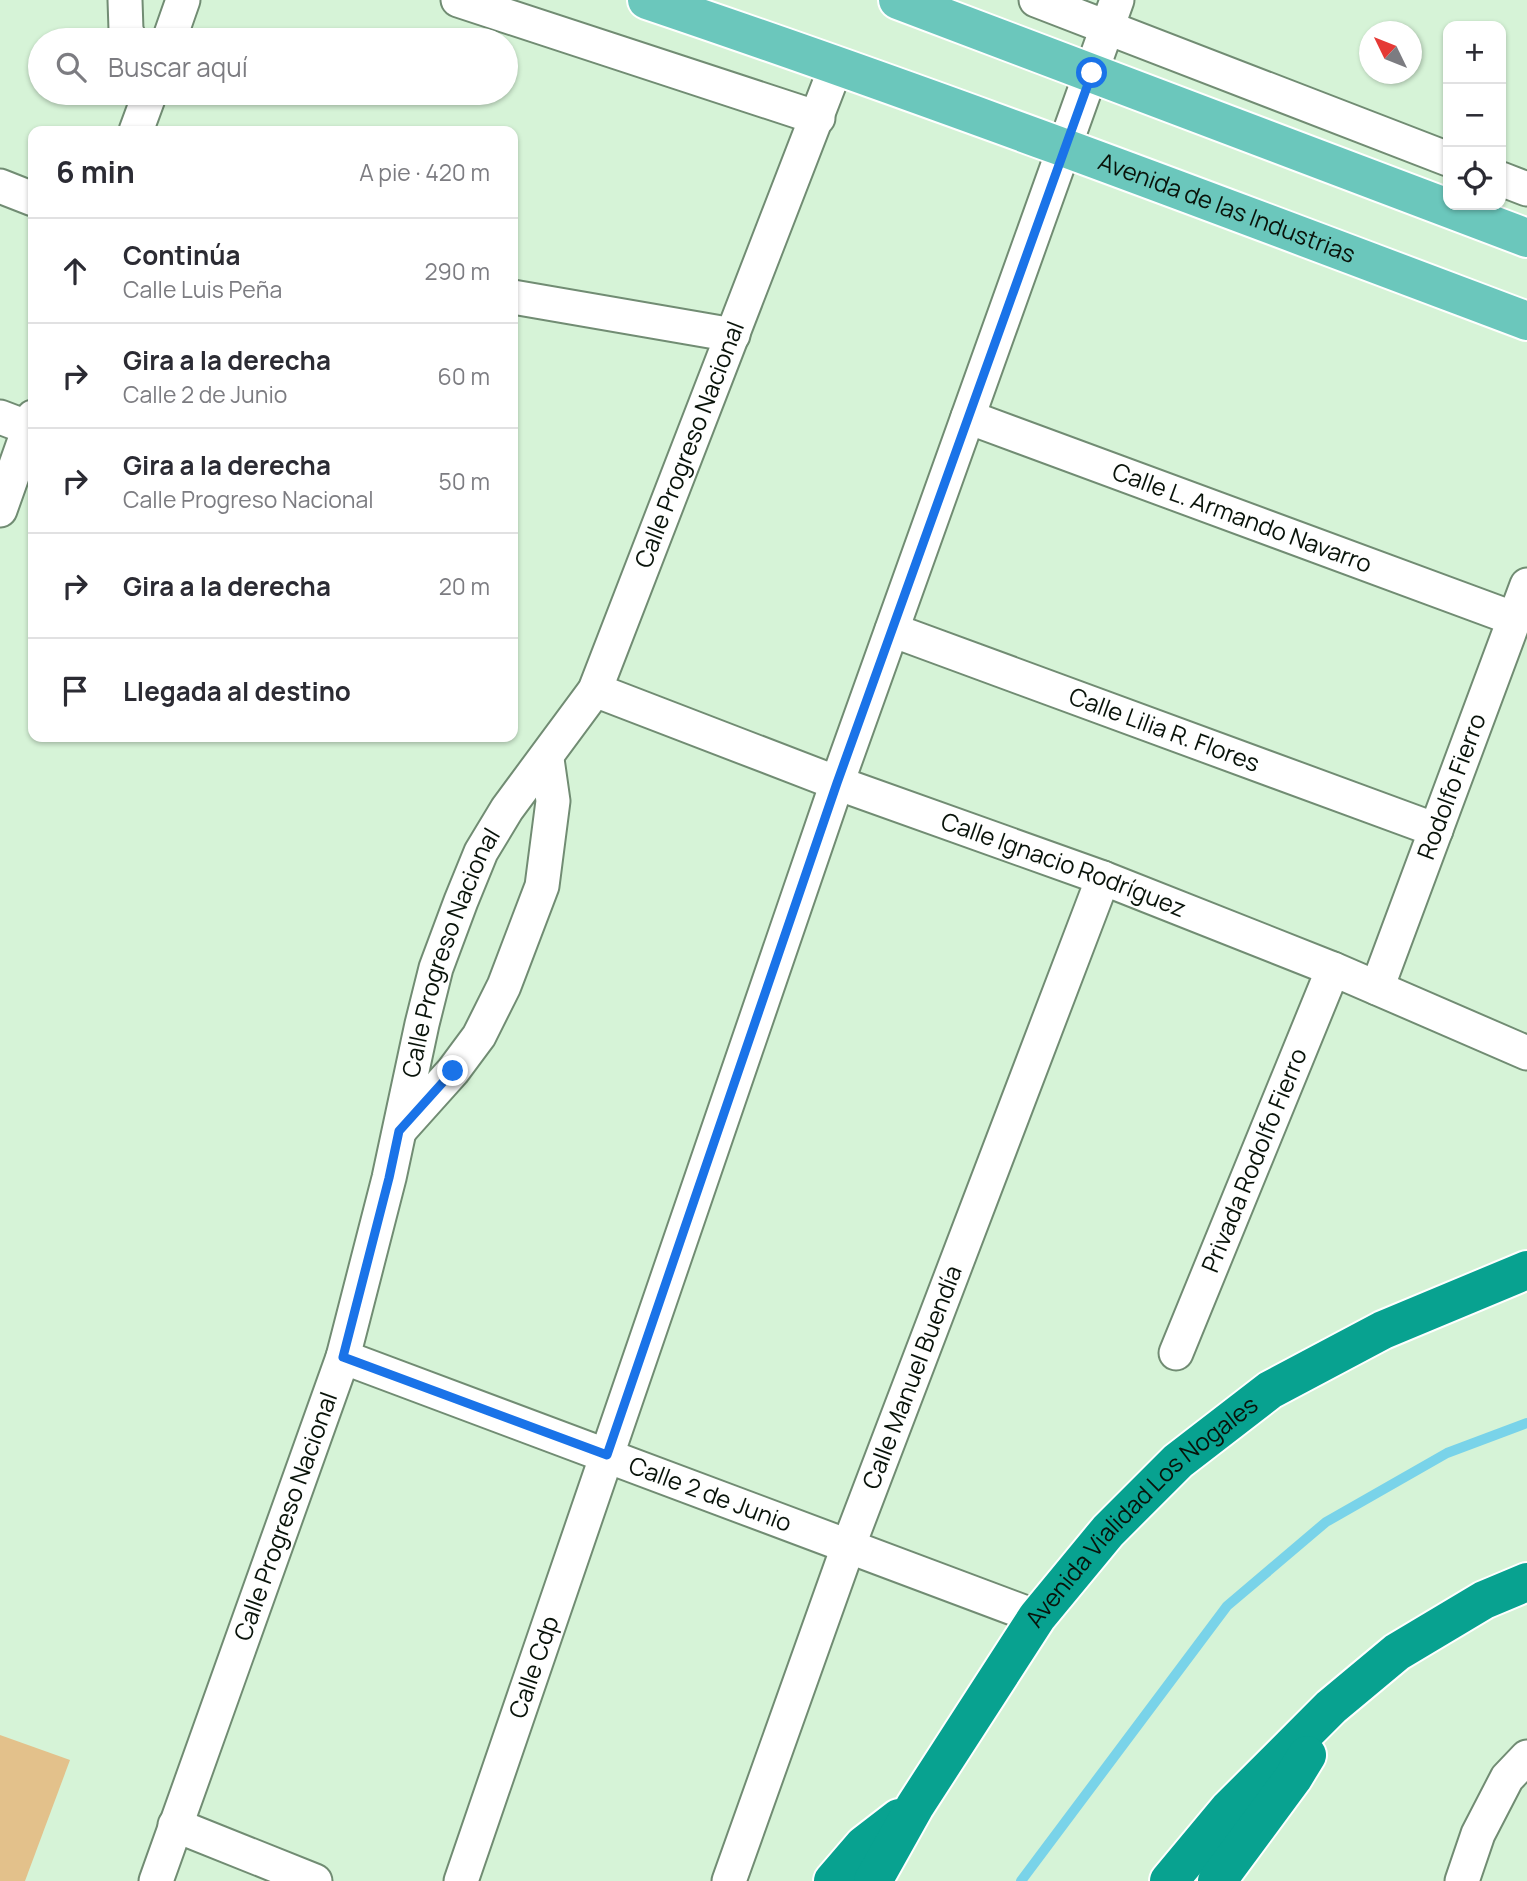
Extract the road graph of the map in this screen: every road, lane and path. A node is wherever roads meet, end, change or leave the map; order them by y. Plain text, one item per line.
1 (125, 0) edge
2 (183, 0) edge
3 (458, 0) edge
4 (647, 0) edge
5 (898, 0) edge
6 (1036, 0) edge
7 (1112, 14) edge
8 (126, 28) edge
9 (173, 28) edge
10 (837, 64) junction
11 (1092, 73) junction
12 (146, 105) edge
13 (818, 118) junction
14 (138, 126) edge
15 (1064, 147) junction
16 (1443, 157) edge
17 (1506, 181) edge
18 (0, 186) edge
19 (1527, 189) edge
20 (28, 197) edge
21 (1527, 238) edge
22 (518, 298) edge
23 (1527, 321) edge
24 (733, 335) junction
25 (968, 417) junction
26 (21, 420) edge
27 (0, 510) edge
28 (1527, 585) edge
29 (1515, 619) junction
30 (892, 629) junction
31 (595, 690) junction
32 (547, 759) junction
33 (837, 783) junction
34 (1436, 830) junction
35 (1103, 878) junction
36 (1333, 969) junction
37 (1377, 988) junction
38 (1527, 1053) edge
39 (399, 1131) junction
40 (1527, 1270) edge
41 (1176, 1353) dead end
42 (343, 1357) junction
43 (607, 1455) junction
44 (848, 1546) junction
45 (1527, 1582) edge
46 (1037, 1617) junction
47 (1331, 1707) junction
48 (1527, 1757) edge
49 (915, 1806) junction
50 (175, 1825) junction
51 (156, 1881) edge
52 (315, 1881) edge
53 (461, 1881) edge
54 (729, 1881) edge
55 (833, 1881) edge
56 (873, 1881) edge
57 (1169, 1881) edge
58 (1217, 1881) edge
59 (1462, 1881) edge

1 - 8 street
2 - 9 street
3 - 13 street
4 - 10 main road, Avenida de las Industrias
5 - 11 main road
6 - 7 street
7 - 11 street
7 - 16 street
10 - 13 street, Calle Progreso Nacional
10 - 15 main road, Avenida de las Industrias
11 - 15 street, Calle Cdp
11 - 21 main road
12 - 14 street
13 - 24 street, Calle Progreso Nacional
15 - 23 main road, Avenida de las Industrias
15 - 25 street, Calle Cdp
17 - 19 street
18 - 20 street
22 - 24 street
24 - 31 street, Calle Progreso Nacional
25 - 29 street, Calle L. Armando Navarro
25 - 30 street, Calle Cdp
26 - 27 street
28 - 29 street, Rodolfo Fierro
29 - 34 street, Rodolfo Fierro
30 - 33 street, Calle Cdp
30 - 34 street, Calle Lilia R. Flores
31 - 32 street, Calle Progreso Nacional
31 - 33 street, Calle Ignacio Rodríguez
32 - 39 street, Calle Progreso Nacional
32 - 39 street
33 - 35 street, Calle Ignacio Rodríguez
33 - 43 street, Calle Cdp
34 - 37 street, Rodolfo Fierro
35 - 36 street, Calle Ignacio Rodríguez
35 - 44 street, Calle Manuel Buendía
36 - 37 street, Calle Ignacio Rodríguez
36 - 41 street, Privada Rodolfo Fierro
37 - 38 street, Calle Ignacio Rodríguez
39 - 42 street, Calle Progreso Nacional
40 - 46 highway, Avenida Vialidad Los Nogales
42 - 43 street, Calle 2 de Junio
42 - 50 street, Calle Progreso Nacional
43 - 44 street, Calle 2 de Junio
43 - 53 street, Calle Cdp
44 - 46 street, Calle 2 de Junio
44 - 54 street, Calle Manuel Buendía
45 - 47 highway
46 - 49 highway, Avenida Vialidad Los Nogales
47 - 57 highway
47 - 58 highway
48 - 59 street
49 - 55 highway
49 - 56 highway, Avenida Vialidad Los Nogales
50 - 51 street, Calle Progreso Nacional
50 - 52 street

